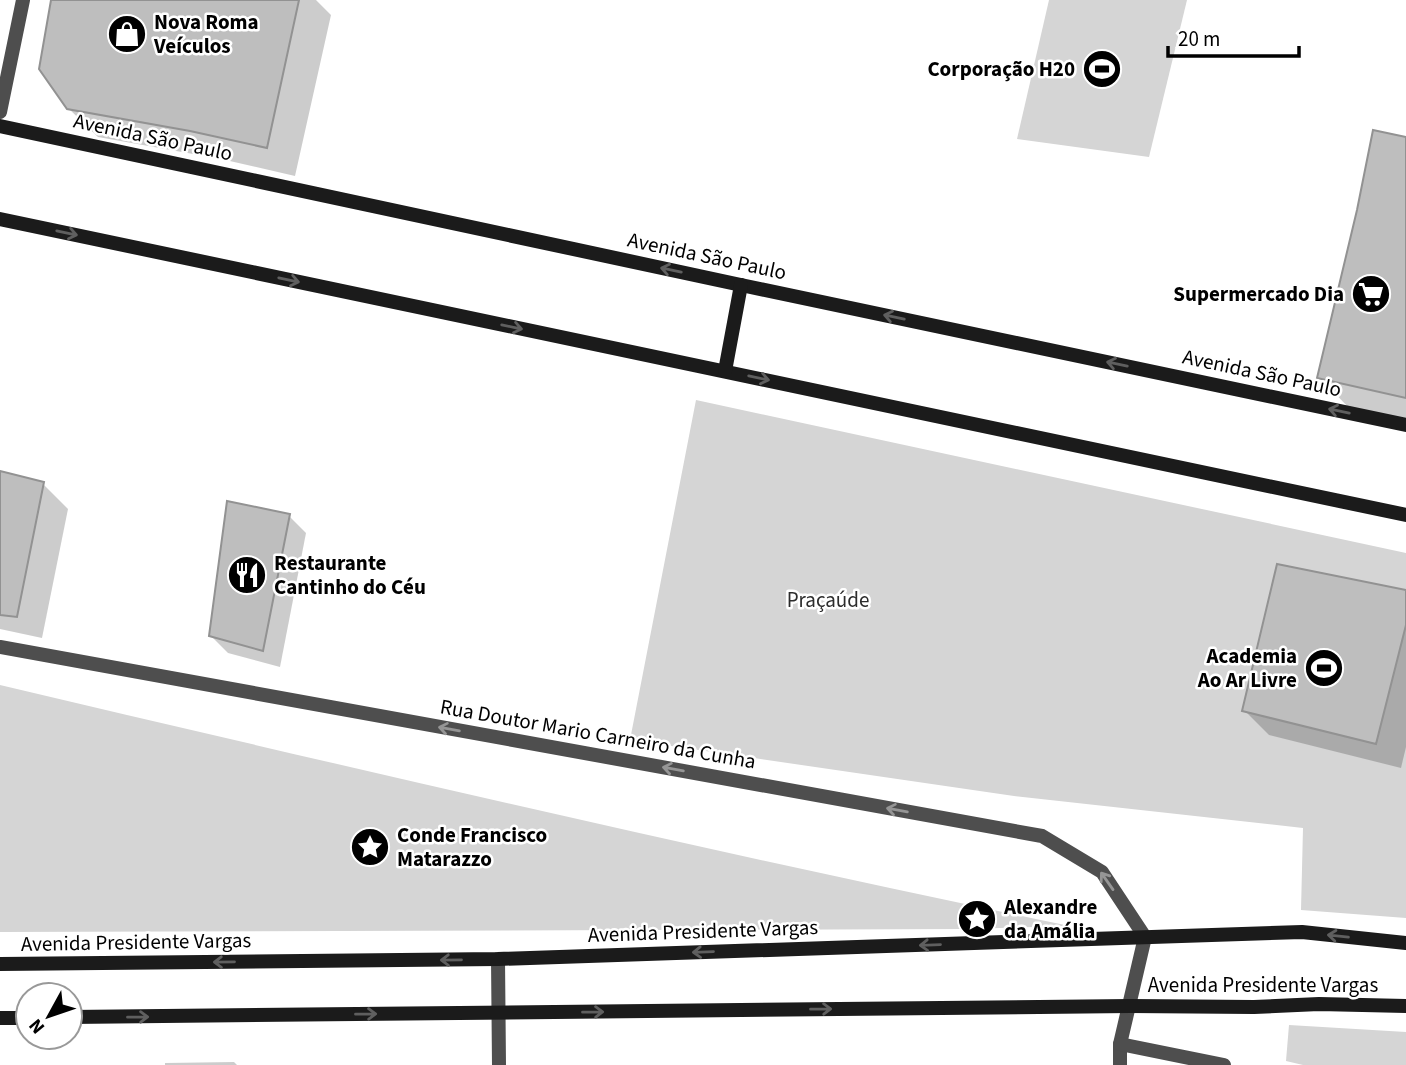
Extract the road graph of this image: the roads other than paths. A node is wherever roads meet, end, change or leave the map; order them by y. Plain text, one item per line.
1 (23, 0) edge
2 (0, 112) edge
3 (0, 125) edge
4 (0, 219) edge
5 (741, 285) junction
6 (725, 371) junction
7 (1406, 425) edge
8 (1406, 515) edge
9 (0, 647) edge
10 (1145, 937) junction
11 (1406, 943) edge
12 (498, 959) junction
13 (0, 964) edge
14 (1130, 1006) junction
15 (1406, 1006) edge
16 (498, 1013) junction
17 (84, 1017) edge
18 (1121, 1044) junction
19 (499, 1065) edge
20 (1120, 1065) edge
21 (1224, 1065) edge

1 - 2 street
5 -> 3 main road, Avenida São Paulo
4 -> 6 main road
5 - 6 main road
7 -> 5 main road, Avenida São Paulo
6 -> 8 main road
10 -> 9 street, Rua Doutor Mario Carneiro da Cunha
11 -> 10 main road, Avenida Presidente Vargas
10 -> 12 main road, Avenida Presidente Vargas
10 - 14 street
12 -> 13 main road, Avenida Presidente Vargas
12 - 16 street
14 - 15 main road, Avenida Presidente Vargas
16 -> 14 main road, Avenida Presidente Vargas
14 - 18 street
17 -> 16 main road, Avenida Presidente Vargas
16 - 19 street
18 - 20 street
18 - 21 street

